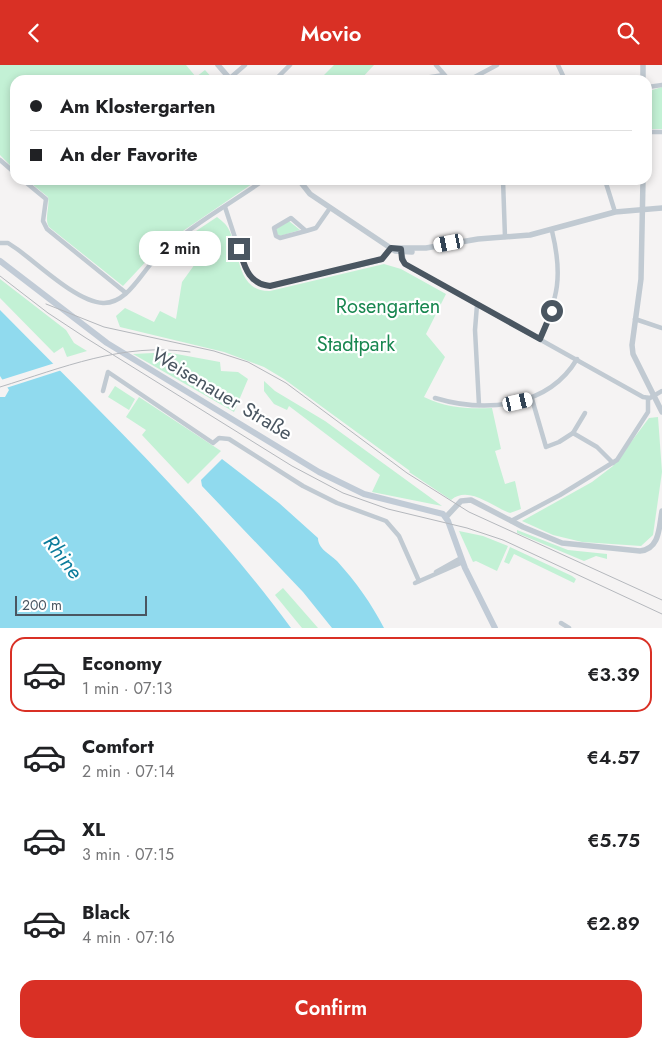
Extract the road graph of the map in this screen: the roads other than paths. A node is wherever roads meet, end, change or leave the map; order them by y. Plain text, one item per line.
1 (245, 65) edge
2 (290, 65) edge
3 (436, 65) edge
4 (497, 65) edge
5 (234, 75) edge
6 (280, 75) edge
7 (444, 75) edge
8 (478, 75) edge
9 (0, 161) edge
10 (10, 169) edge
11 (29, 185) edge
12 (257, 185) edge
13 (303, 185) edge
14 (504, 185) edge
15 (607, 185) edge
16 (643, 185) edge
17 (225, 207) junction
18 (330, 208) junction
19 (662, 208) edge
20 (642, 209) junction
21 (615, 212) junction
22 (306, 231) junction
23 (552, 231) junction
24 (505, 237) junction
25 (0, 243) edge
26 (391, 248) junction
27 (401, 251) junction
28 (0, 261) edge
29 (126, 293) junction
30 (478, 305) junction
31 (634, 319) junction
32 (662, 328) edge
33 (540, 339) junction
34 (577, 359) junction
35 (103, 391) dead end
36 (662, 391) edge
37 (655, 395) junction
38 (436, 398) dead end
39 (648, 398) junction
40 (532, 399) junction
41 (479, 405) junction
42 (662, 412) edge
43 (585, 413) dead end
44 (573, 433) junction
45 (613, 463) junction
46 (662, 511) edge
47 (446, 517) junction
48 (511, 521) junction
49 (660, 537) edge
50 (462, 561) junction
51 (561, 623) dead end
52 (495, 628) edge
53 (569, 628) edge

1 - 5 street
2 - 6 street
3 - 7 street
4 - 8 street
9 - 10 street
11 - 29 street
12 - 17 street
13 - 18 street
14 - 24 street
15 - 21 street
16 - 20 street
17 - 26 street
17 - 29 street
18 - 22 street
18 - 26 street
19 - 20 street
20 - 21 street
20 - 31 street
21 - 23 street
22 - 22 street
23 - 24 street
23 - 33 street
24 - 27 street
25 - 29 street
26 - 27 street
27 - 30 street
28 - 47 main road, Weisenauer Straße
30 - 33 street
30 - 41 street
31 - 32 street
31 - 37 street
33 - 34 street
34 - 39 street
34 - 40 street
35 - 50 street
36 - 37 street
37 - 39 street
37 - 42 street
38 - 41 street
39 - 45 street
40 - 41 street
40 - 44 street
43 - 44 street
44 - 45 street
45 - 48 street
46 - 49 street
47 - 48 street
47 - 50 main road
48 - 49 street
50 - 52 main road
51 - 53 street

